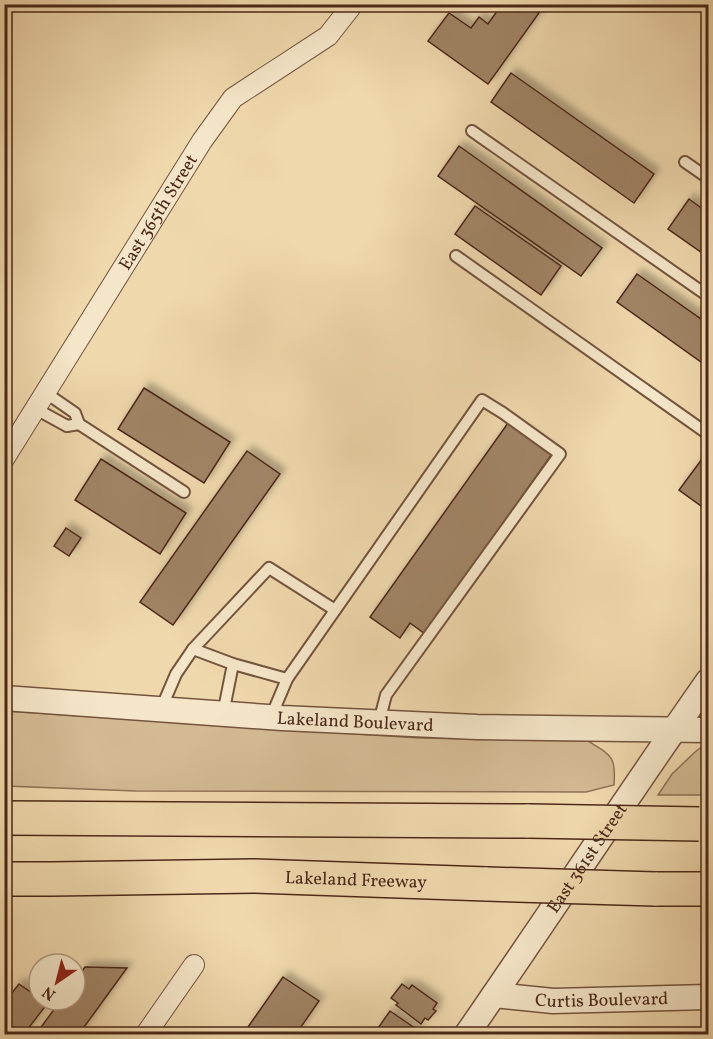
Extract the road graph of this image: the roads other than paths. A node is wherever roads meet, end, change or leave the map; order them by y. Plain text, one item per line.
1 (352, 4) edge
2 (472, 131) dead end
3 (685, 162) dead end
4 (708, 178) edge
5 (456, 256) dead end
6 (708, 296) edge
7 (41, 401) junction
8 (80, 424) junction
9 (708, 434) edge
10 (4, 459) edge
11 (184, 492) dead end
12 (335, 610) junction
13 (193, 649) junction
14 (233, 664) junction
15 (287, 679) junction
16 (708, 681) edge
17 (4, 698) edge
18 (161, 710) junction
19 (223, 714) junction
20 (271, 717) junction
21 (379, 722) junction
22 (674, 730) junction
23 (708, 730) edge
24 (4, 800) edge
25 (4, 818) edge
26 (188, 819) junction
27 (704, 824) edge
28 (4, 879) edge
29 (52, 879) junction
30 (4, 886) edge
31 (708, 889) edge
32 (194, 965) dead end
33 (494, 995) junction
34 (708, 997) edge
35 (146, 1035) edge
36 (466, 1035) edge

1 - 7 street, East 365th Street
2 - 6 lane
3 - 4 lane
5 - 9 lane
7 - 8 lane
7 - 8 lane
7 - 10 street, East 365th Street
8 - 11 lane
12 - 13 lane
12 - 15 lane
12 - 21 lane
13 - 14 lane
13 - 18 lane
14 - 15 lane
14 - 19 lane
15 - 20 lane
16 - 22 street, East 361st Street
17 - 18 street, Lakeland Boulevard
18 - 19 street, Lakeland Boulevard
19 - 20 street, Lakeland Boulevard
20 - 21 street, Lakeland Boulevard
21 - 22 street, Lakeland Boulevard
22 - 23 street, Lakeland Boulevard
22 - 33 street, East 361st Street
24 - 26 highway
25 - 26 highway
26 - 27 highway, bridge
28 - 29 highway, Lakeland Freeway
29 - 30 highway
29 - 31 highway, Lakeland Freeway, bridge
32 - 35 street
33 - 34 street, Curtis Boulevard
33 - 36 street, East 361st Street

